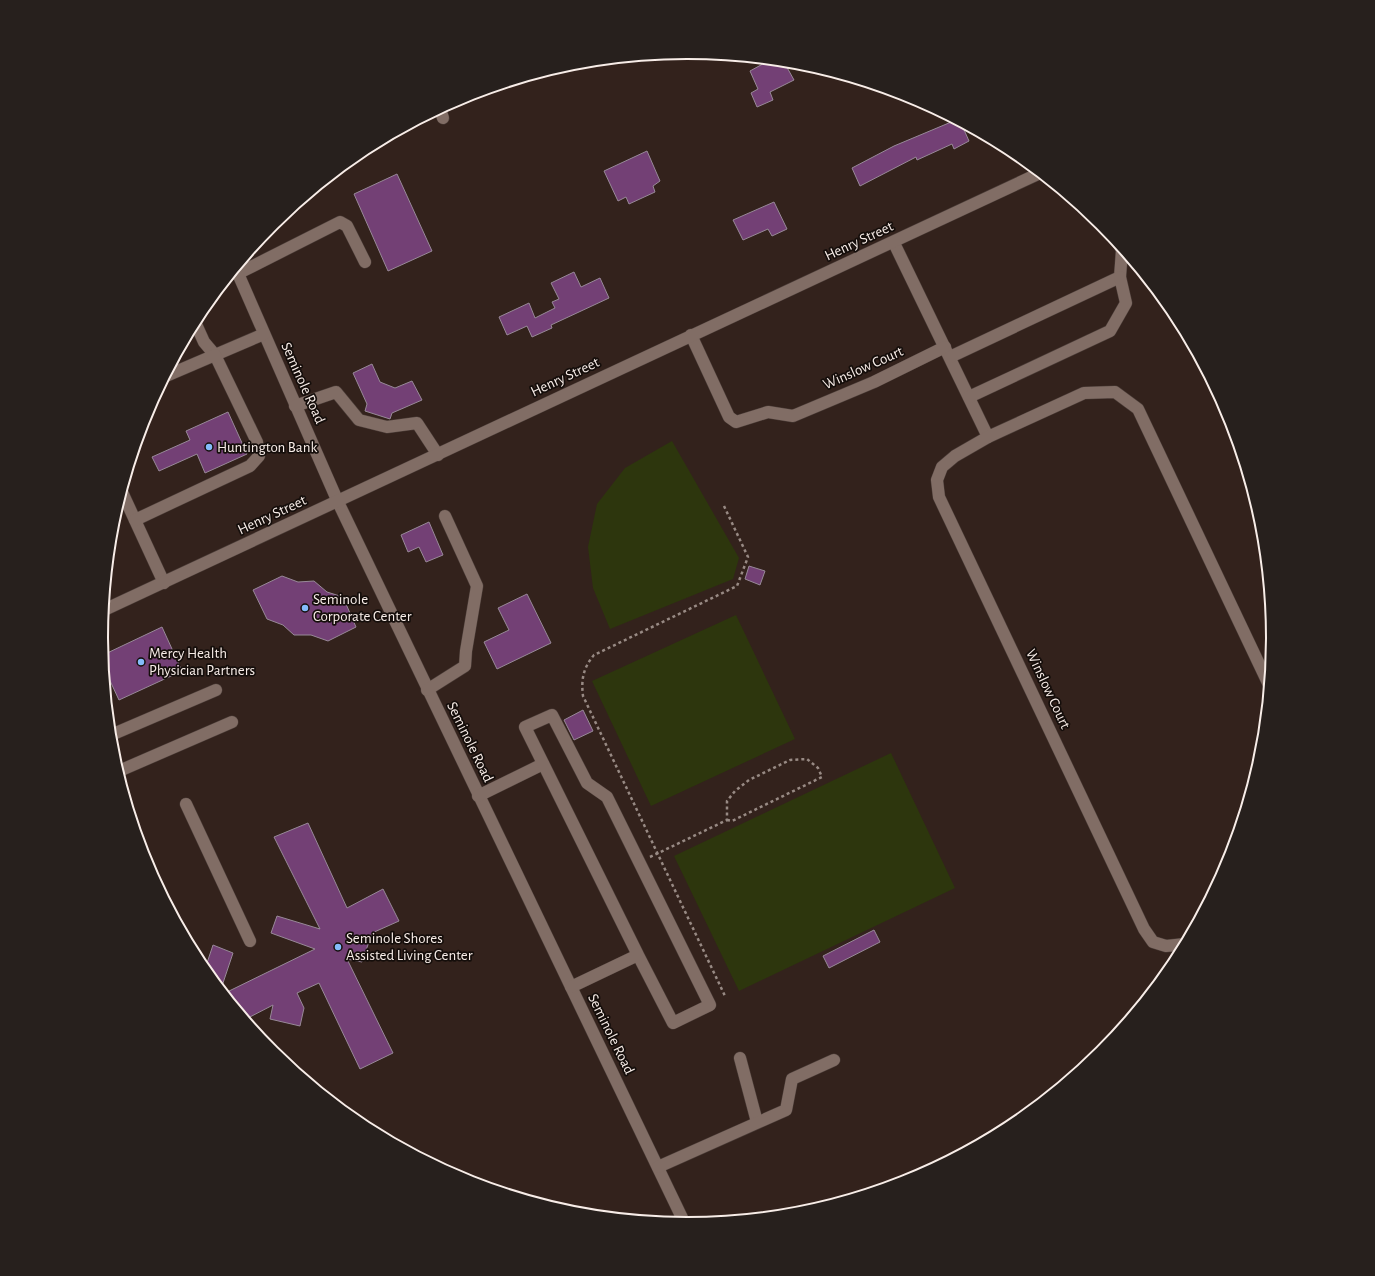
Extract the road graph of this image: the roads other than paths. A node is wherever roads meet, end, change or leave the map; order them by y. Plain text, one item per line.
1 (1035, 175) edge
2 (894, 243) junction
3 (1122, 255) edge
4 (365, 262) dead end
5 (241, 270) edge
6 (238, 274) edge
7 (1120, 277) junction
8 (198, 329) edge
9 (264, 334) junction
10 (691, 335) junction
11 (948, 352) junction
12 (215, 356) junction
13 (173, 373) edge
14 (969, 397) junction
15 (295, 406) junction
16 (988, 436) junction
17 (438, 455) junction
18 (126, 500) edge
19 (338, 502) junction
20 (445, 516) dead end
21 (135, 520) junction
22 (164, 582) junction
23 (110, 607) edge
24 (1265, 677) edge
25 (216, 690) dead end
26 (427, 690) junction
27 (232, 722) dead end
28 (117, 733) edge
29 (543, 764) junction
30 (124, 769) edge
31 (478, 796) junction
32 (186, 804) dead end
33 (250, 941) dead end
34 (1179, 945) edge
35 (638, 955) junction
36 (571, 987) junction
37 (740, 1058) dead end
38 (834, 1060) dead end
39 (757, 1122) junction
40 (658, 1167) junction
41 (682, 1217) edge

1 - 2 street, Henry Street
2 - 10 street, Henry Street
2 - 11 street
3 - 7 street
4 - 5 street
6 - 9 street, Seminole Road
7 - 11 street, Winslow Court
7 - 14 street
8 - 12 street
9 - 12 street
9 - 15 street, Seminole Road
10 - 11 street, Winslow Court
10 - 17 street, Henry Street
11 - 14 street
12 - 13 street
12 - 21 street
14 - 16 street
15 - 17 street
15 - 19 street, Seminole Road
16 - 24 street, Winslow Court
16 - 34 street, Winslow Court
17 - 19 street, Henry Street
18 - 21 street
19 - 22 street, Henry Street
19 - 26 street, Seminole Road
20 - 26 street
21 - 22 street
22 - 23 street, Henry Street
25 - 28 street
26 - 31 street, Seminole Road
27 - 30 street
29 - 31 street
29 - 35 street
29 - 35 street
31 - 36 street, Seminole Road
32 - 33 street
35 - 36 street
36 - 40 street, Seminole Road
37 - 39 street
38 - 39 street
39 - 40 street
40 - 41 street, Seminole Road

